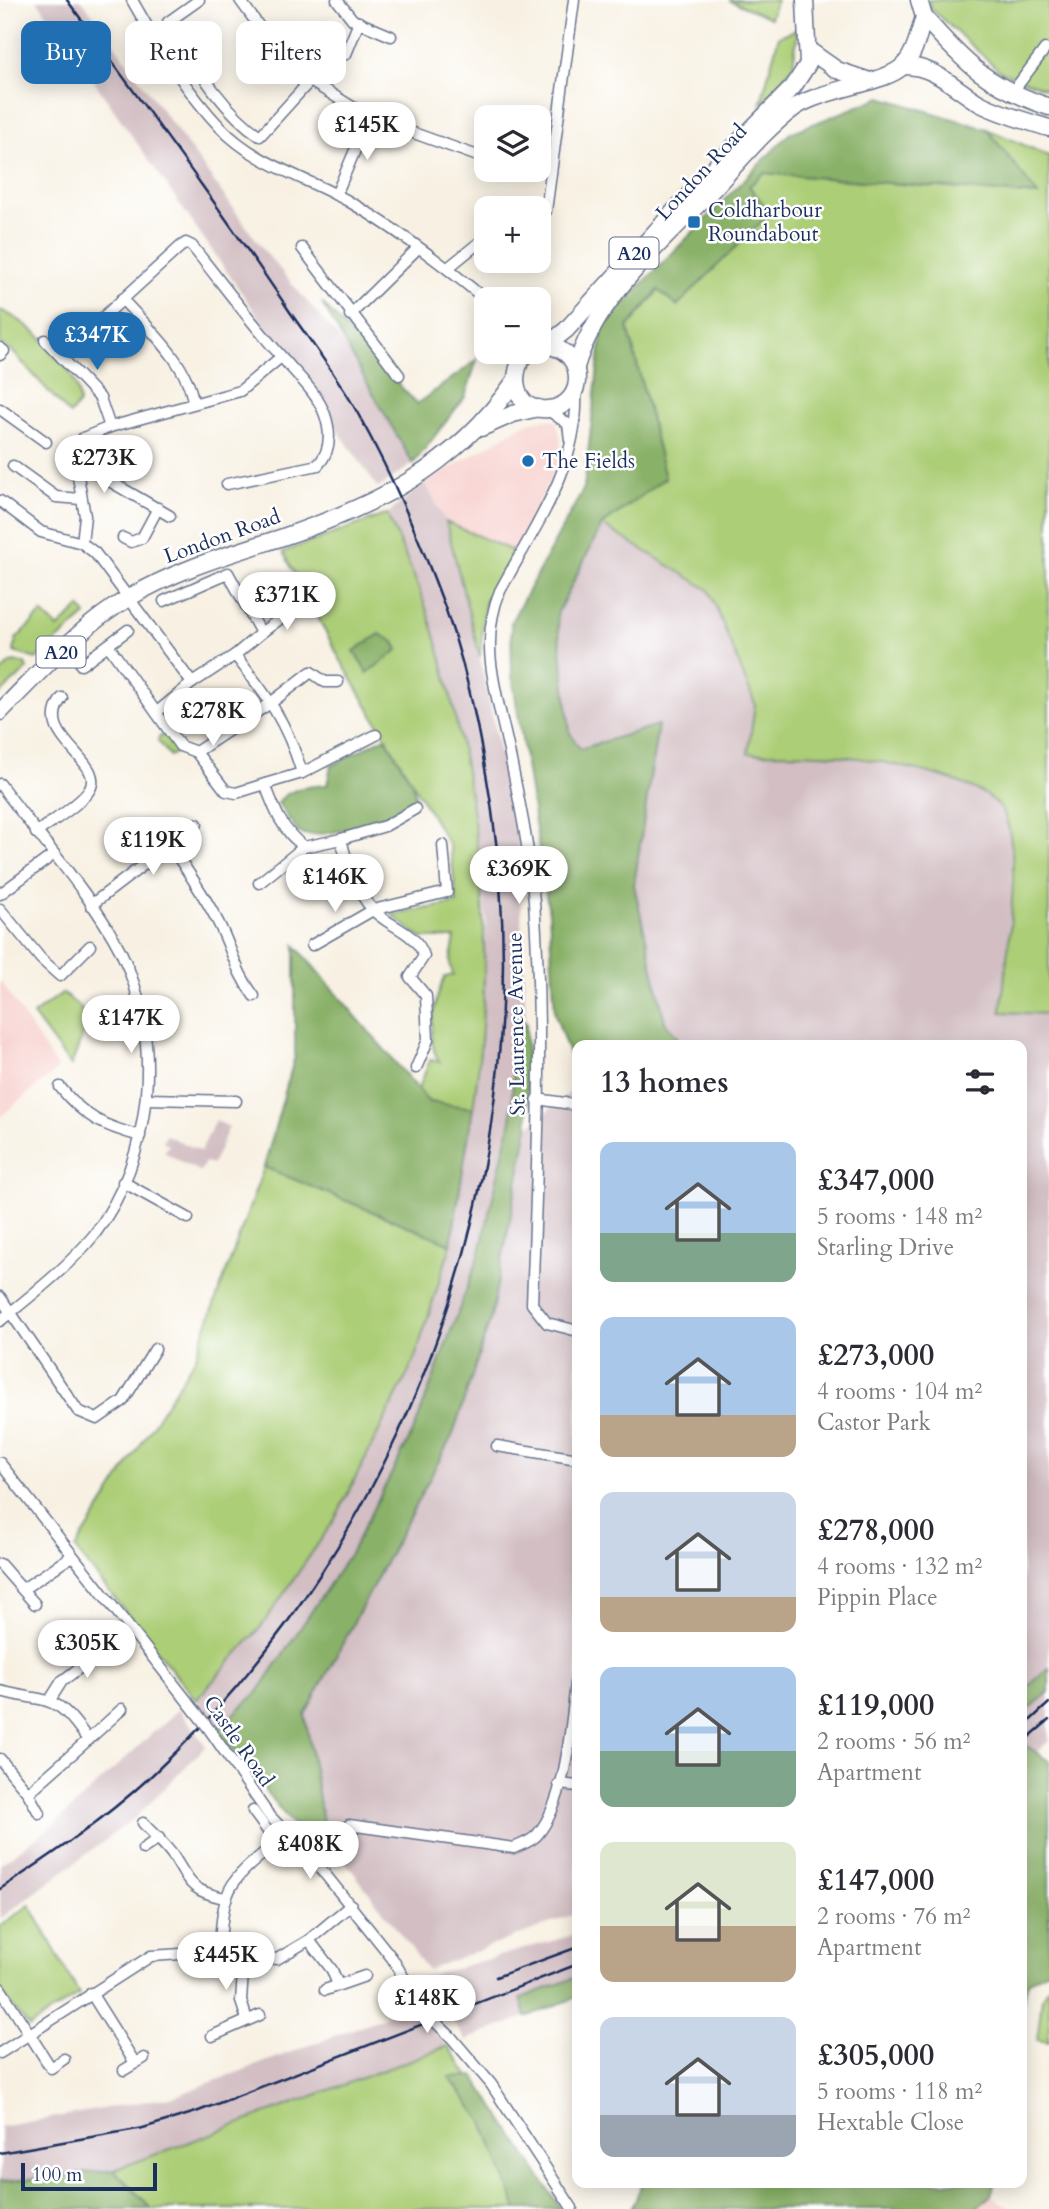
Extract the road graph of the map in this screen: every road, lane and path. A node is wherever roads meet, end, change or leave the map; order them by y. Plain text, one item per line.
1 (199, 0) edge
2 (240, 0) edge
3 (337, 0) edge
4 (574, 0) edge
5 (805, 0) edge
6 (919, 0) edge
7 (136, 1) edge
8 (924, 17) junction
9 (255, 21) edge
10 (359, 22) junction
11 (391, 36) dead end
12 (1045, 49) dead end
13 (810, 51) junction
14 (346, 54) edge
15 (903, 66) junction
16 (867, 80) junction
17 (306, 84) edge
18 (309, 84) edge
19 (1011, 94) junction
20 (1049, 107) edge
21 (369, 117) junction
22 (1049, 128) edge
23 (474, 155) edge
24 (336, 195) junction
25 (548, 196) edge
26 (474, 247) edge
27 (302, 248) dead end
28 (417, 249) junction
29 (449, 267) junction
30 (474, 289) edge
31 (122, 299) junction
32 (350, 315) junction
33 (86, 332) dead end
34 (551, 339) edge
35 (45, 340) dead end
36 (0, 348) edge
37 (551, 348) edge
38 (0, 355) edge
39 (281, 357) junction
40 (518, 364) edge
41 (576, 367) junction
42 (399, 375) dead end
43 (514, 382) junction
44 (576, 386) junction
45 (193, 402) junction
46 (0, 409) edge
47 (543, 409) junction
48 (110, 427) junction
49 (477, 430) junction
50 (46, 442) dead end
51 (568, 458) junction
52 (13, 466) dead end
53 (77, 471) junction
54 (227, 484) dead end
55 (81, 499) junction
56 (0, 501) edge
57 (158, 508) junction
58 (170, 516) dead end
59 (123, 538) dead end
60 (82, 543) junction
61 (276, 593) dead end
62 (128, 598) junction
63 (164, 601) dead end
64 (128, 630) dead end
65 (261, 633) junction
66 (108, 645) junction
67 (235, 655) junction
68 (81, 665) dead end
69 (338, 682) dead end
70 (192, 683) junction
71 (62, 698) dead end
72 (272, 702) junction
73 (0, 712) edge
74 (157, 712) junction
75 (376, 735) dead end
76 (196, 751) junction
77 (302, 773) junction
78 (0, 784) edge
79 (265, 784) junction
80 (415, 809) dead end
81 (197, 824) dead end
82 (36, 833) junction
83 (341, 839) junction
84 (170, 845) junction
85 (443, 845) dead end
86 (304, 847) junction
87 (53, 855) junction
88 (259, 883) dead end
89 (0, 894) edge
90 (90, 905) junction
91 (0, 909) edge
92 (373, 910) junction
93 (312, 945) dead end
94 (90, 946) dead end
95 (254, 996) dead end
96 (416, 1068) dead end
97 (60, 1087) dead end
98 (537, 1099) junction
99 (148, 1100) junction
100 (236, 1101) dead end
101 (572, 1104) edge
102 (140, 1136) junction
103 (123, 1182) junction
104 (188, 1218) dead end
105 (0, 1297) edge
106 (12, 1311) junction
107 (0, 1321) edge
108 (572, 1329) edge
109 (155, 1349) dead end
110 (497, 1446) dead end
111 (572, 1458) edge
112 (0, 1463) edge
113 (72, 1556) junction
114 (0, 1564) edge
115 (23, 1589) junction
116 (35, 1604) dead end
117 (110, 1645) dead end
118 (0, 1691) edge
119 (50, 1700) junction
120 (572, 1705) edge
121 (122, 1709) dead end
122 (88, 1740) junction
123 (0, 1759) edge
124 (559, 1784) junction
125 (572, 1785) edge
126 (28, 1793) junction
127 (253, 1811) dead end
128 (39, 1813) dead end
129 (143, 1823) dead end
130 (349, 1825) dead end
131 (159, 1838) junction
132 (144, 1849) dead end
133 (224, 1898) junction
134 (351, 1905) junction
135 (309, 1940) junction
136 (219, 1955) junction
137 (244, 1958) junction
138 (365, 1976) dead end
139 (338, 1985) junction
140 (0, 1989) edge
141 (325, 1990) dead end
142 (90, 1993) junction
143 (260, 2015) dead end
144 (247, 2020) junction
145 (29, 2033) junction
146 (212, 2036) dead end
147 (0, 2053) edge
148 (64, 2059) dead end
149 (124, 2070) dead end
150 (572, 2208) edge

1 - 17 street
2 - 9 street
3 - 10 street
4 - 25 street
5 - 13 main road
6 - 8 main road
7 - 24 street
8 - 15 main road
8 - 19 main road
10 - 11 street
10 - 14 street
12 - 19 street
13 - 16 main road
13 - 34 main road, London Road / A20
15 - 16 main road
15 - 22 main road
16 - 41 main road, London Road / A20
18 - 21 street
19 - 20 main road
21 - 23 street
21 - 24 street
24 - 28 street
26 - 29 street
27 - 32 street
28 - 29 street
28 - 32 street
29 - 30 street
31 - 33 street
31 - 39 street
31 - 45 street
32 - 42 street
35 - 48 street
36 - 38 street
37 - 41 main road
39 - 45 street
39 - 54 street
40 - 43 main road, London Road
41 - 44 main road
43 - 47 main road
43 - 49 main road, London Road / A20
44 - 47 main road
44 - 51 street, St. Laurence Avenue
45 - 48 street
46 - 50 street
47 - 49 main road, London Road / A20
47 - 51 street, St. Laurence Avenue
48 - 53 street
49 - 62 main road, London Road / A20
51 - 98 street, St. Laurence Avenue
52 - 55 street
53 - 55 street
53 - 57 street
55 - 60 street
56 - 60 street
57 - 58 street
57 - 59 street
60 - 62 street
61 - 65 street
62 - 70 street
62 - 73 main road, London Road / A20
63 - 65 street
64 - 66 street
65 - 67 street
66 - 68 street
66 - 74 street
67 - 70 street
67 - 72 street
69 - 72 street
70 - 74 street
71 - 82 street
72 - 76 street
72 - 77 street
74 - 76 street
75 - 77 street
76 - 79 street
77 - 79 street
78 - 82 street
79 - 86 street
80 - 83 street
81 - 84 street
82 - 87 street
83 - 86 street
83 - 92 street
84 - 90 street
84 - 95 street
85 - 92 street
86 - 88 street
87 - 89 street
87 - 90 street
90 - 99 street
91 - 94 street
92 - 93 street
92 - 96 street
97 - 102 street
98 - 101 street
98 - 108 street, St. Laurence Avenue
99 - 100 street
99 - 102 street
102 - 103 street
103 - 104 street
103 - 106 street
105 - 106 street
106 - 107 street
106 - 109 street
110 - 111 street
112 - 113 street, Castle Road
113 - 115 street
113 - 134 street, Castle Road, bridge
114 - 115 street
115 - 116 street
117 - 119 street
118 - 119 street
119 - 122 street
120 - 124 street
121 - 122 street
122 - 126 street
123 - 126 street
124 - 125 street
124 - 130 street
126 - 128 street
127 - 133 street
129 - 131 street
131 - 132 street
131 - 133 street
133 - 136 street
134 - 135 street
134 - 150 street, Castle Road, bridge
135 - 137 street
135 - 139 street
136 - 137 street
136 - 142 street
137 - 144 street
138 - 139 street
139 - 141 street
140 - 145 street
142 - 145 street
142 - 149 street
143 - 144 street
144 - 146 street
145 - 147 street
145 - 148 street

